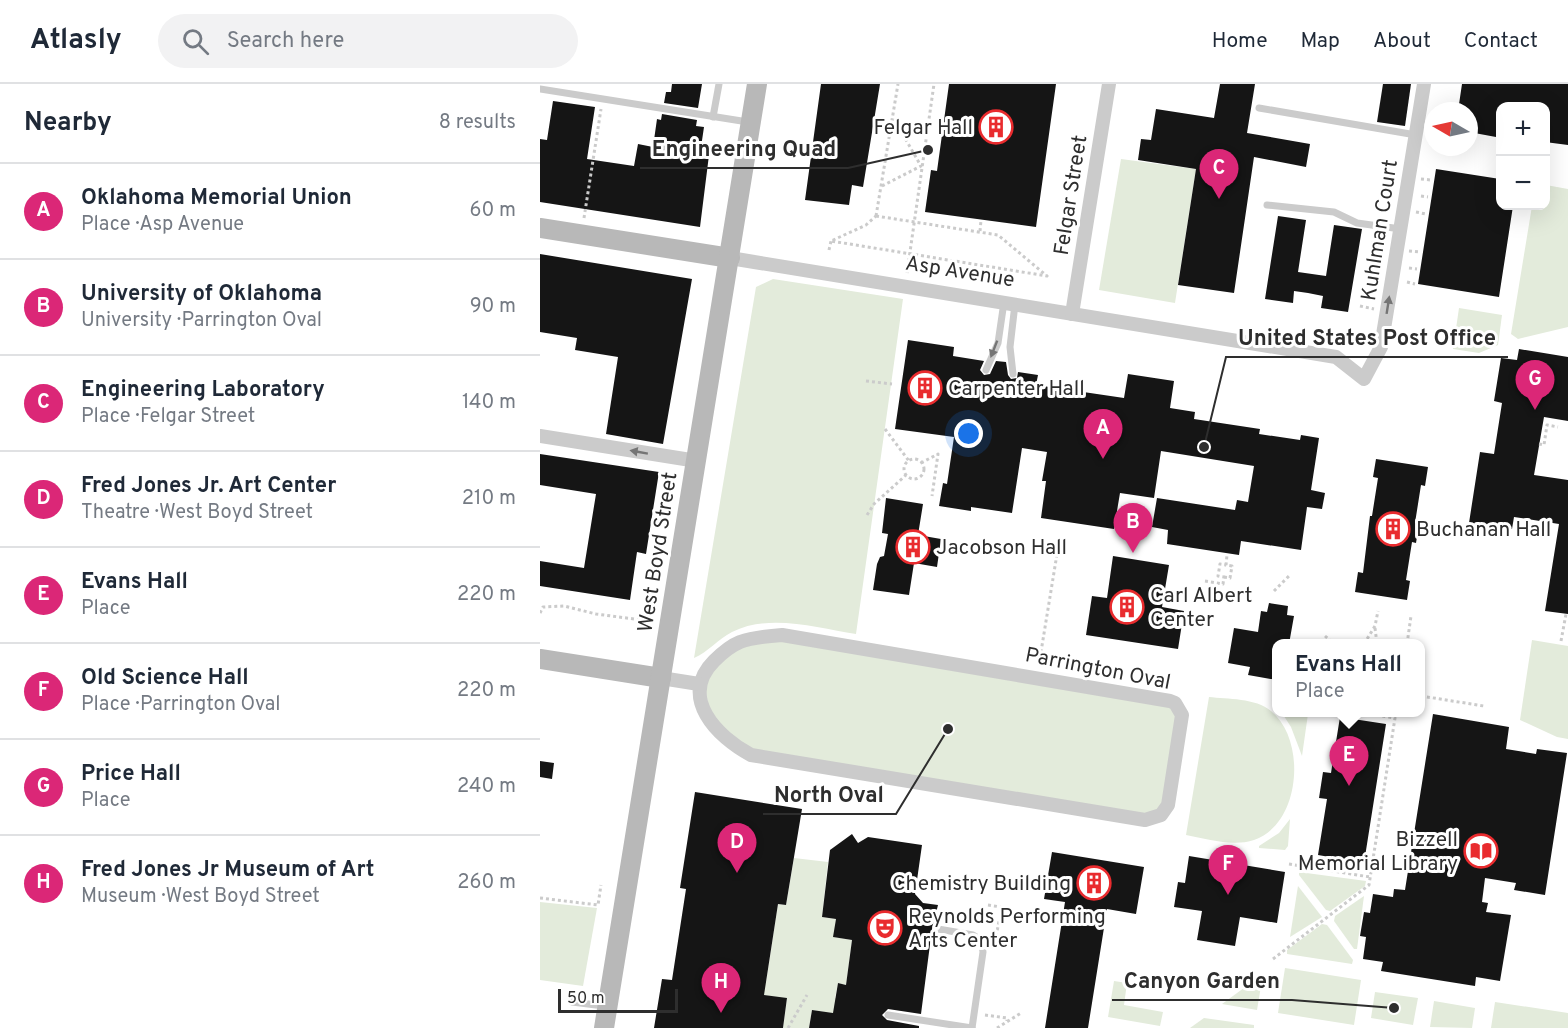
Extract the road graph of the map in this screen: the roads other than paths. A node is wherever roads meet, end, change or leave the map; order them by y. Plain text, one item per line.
1 (719, 84) edge
2 (757, 84) edge
3 (1109, 84) edge
4 (1424, 84) edge
5 (540, 89) edge
6 (1258, 108) dead end
7 (713, 117) junction
8 (752, 123) junction
9 (1416, 135) junction
10 (1267, 205) dead end
11 (540, 228) edge
12 (1401, 229) junction
13 (730, 258) junction
14 (1009, 303) junction
15 (1072, 314) junction
16 (986, 370) dead end
17 (1013, 374) dead end
18 (1364, 380) joint
19 (540, 436) edge
20 (697, 460) junction
21 (540, 658) edge
22 (661, 678) junction
23 (699, 684) junction
24 (938, 929) dead end
25 (572, 1002) dead end
26 (607, 1007) junction
27 (888, 1015) dead end
28 (604, 1028) edge
29 (972, 1028) edge

1 - 7 lane
2 - 8 street, West Boyd Street
3 - 15 street, Felgar Street
4 - 9 street, Kuhlman Court
5 - 7 lane
6 - 9 lane
7 - 8 lane
8 - 13 street, West Boyd Street
9 - 12 street, Kuhlman Court
10 - 12 lane
11 - 13 street, Asp Avenue
18 -> 12 street, Kuhlman Court
13 - 14 street, Asp Avenue
13 - 20 street, West Boyd Street
14 - 15 street, Asp Avenue
14 -> 16 lane
14 - 17 lane
15 - 18 street, Asp Avenue
20 -> 19 street
20 - 22 street, West Boyd Street
21 - 22 street
22 - 23 street
22 - 26 street, West Boyd Street
23 - 23 street, Parrington Oval
24 - 29 lane
25 - 26 lane
26 - 28 street, West Boyd Street
27 - 29 lane

